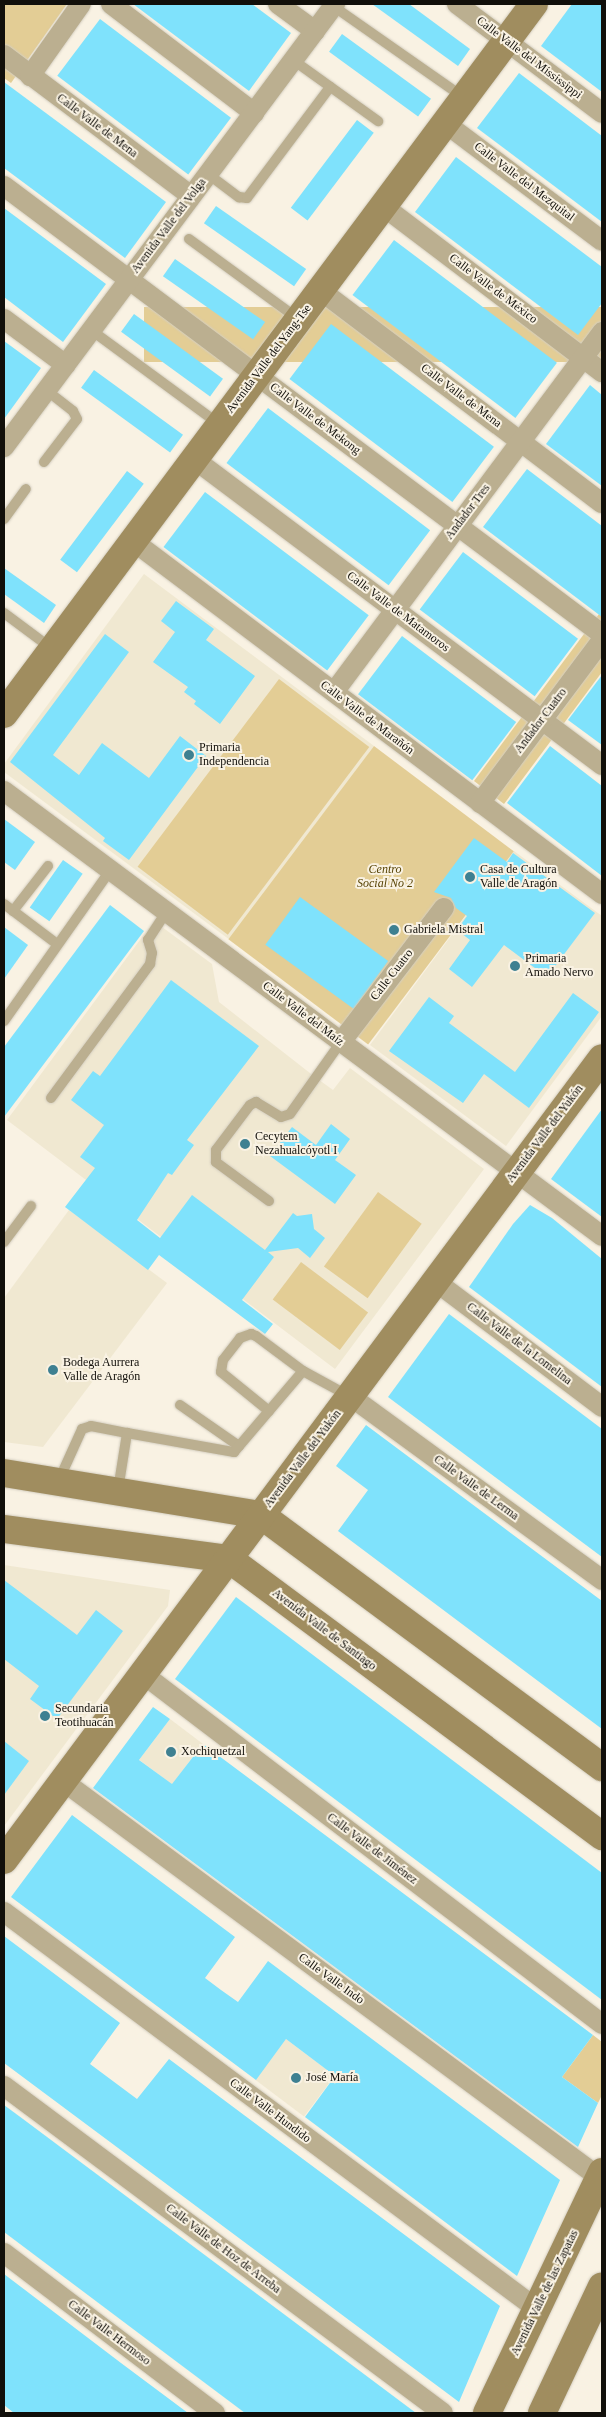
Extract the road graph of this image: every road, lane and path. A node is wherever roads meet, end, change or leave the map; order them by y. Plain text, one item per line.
1 (81, 4) edge
2 (111, 4) edge
3 (278, 4) edge
4 (457, 4) edge
5 (534, 4) edge
6 (334, 5) edge
7 (315, 31) junction
8 (506, 41) junction
9 (4, 55) edge
10 (293, 60) junction
11 (30, 76) junction
12 (330, 86) junction
13 (464, 98) junction
14 (254, 112) junction
15 (602, 113) edge
16 (378, 121) dead end
17 (445, 123) junction
18 (208, 174) junction
19 (4, 186) edge
20 (191, 196) junction
21 (383, 206) junction
22 (189, 238) dead end
23 (602, 241) edge
24 (130, 278) junction
25 (320, 290) junction
26 (4, 319) edge
27 (299, 319) junction
28 (91, 330) junction
29 (602, 332) edge
30 (583, 358) junction
31 (66, 365) junction
32 (602, 372) edge
33 (257, 375) junction
34 (46, 390) junction
35 (220, 424) junction
36 (521, 441) junction
37 (4, 447) edge
38 (194, 459) junction
39 (44, 462) dead end
40 (26, 489) dead end
41 (602, 503) edge
42 (4, 518) edge
43 (458, 526) junction
44 (133, 541) junction
45 (395, 610) junction
46 (4, 613) edge
47 (602, 634) edge
48 (602, 640) edge
49 (52, 648) junction
50 (334, 692) junction
51 (5, 710) edge
52 (542, 720) junction
53 (602, 765) edge
54 (4, 792) edge
55 (480, 802) junction
56 (48, 866) dead end
57 (110, 870) junction
58 (602, 894) edge
59 (4, 904) edge
60 (444, 908) dead end
61 (13, 911) junction
62 (166, 912) junction
63 (58, 944) junction
64 (5, 1014) edge
65 (341, 1042) junction
66 (601, 1062) edge
67 (51, 1098) dead end
68 (517, 1173) junction
69 (269, 1201) dead end
70 (32, 1206) dead end
71 (602, 1236) edge
72 (4, 1242) edge
73 (435, 1282) junction
74 (303, 1371) junction
75 (350, 1396) junction
76 (180, 1405) dead end
77 (602, 1407) edge
78 (269, 1411) junction
79 (127, 1433) junction
80 (239, 1446) junction
81 (4, 1473) edge
82 (58, 1481) junction
83 (118, 1490) junction
84 (261, 1515) junction
85 (4, 1529) edge
86 (229, 1559) junction
87 (602, 1580) edge
88 (143, 1674) junction
89 (602, 1767) edge
90 (62, 1781) junction
91 (602, 1836) edge
92 (4, 1860) edge
93 (4, 1912) edge
94 (602, 2024) edge
95 (4, 2086) edge
96 (601, 2175) edge
97 (4, 2253) edge
98 (602, 2286) edge
99 (537, 2308) junction
100 (211, 2412) edge
101 (545, 2412) edge
102 (443, 2413) edge
103 (487, 2413) edge

1 - 11 street
2 - 14 street
3 - 7 street
4 - 8 street, Calle Valle del Mississippi
5 - 8 street, Avenida Valle del Yang-Tse
6 - 7 street, Avenida Valle del Volga
6 - 13 lane
7 - 10 street, Avenida Valle del Volga
8 - 13 street, Avenida Valle del Yang-Tse
8 - 15 street, Calle Valle del Mississippi
9 - 11 street, Calle Valle de Mena
10 - 12 lane
10 - 14 street, Avenida Valle del Volga
11 - 20 street, Calle Valle de Mena
12 - 16 lane
12 - 18 lane
13 - 17 street, Avenida Valle del Yang-Tse
14 - 18 street, Avenida Valle del Volga
17 - 21 street, Avenida Valle del Yang-Tse
17 - 23 street, Calle Valle del Mezquital
18 - 20 street, Avenida Valle del Volga
19 - 24 street, Calle Valle de Mekong
20 - 24 street, Avenida Valle del Volga
21 - 25 street, Avenida Valle del Yang-Tse
21 - 30 street, Calle Valle de México
22 - 27 lane
24 - 28 street, Avenida Valle del Volga
24 - 33 street, Calle Valle de Mekong
25 - 27 street, Avenida Valle del Yang-Tse
25 - 36 street, Calle Valle de Mena
26 - 31 street
27 - 33 street, Avenida Valle del Yang-Tse
28 - 31 street, Avenida Valle del Volga
28 - 35 lane
29 - 30 street, Andador Tres
30 - 32 street, Calle Valle de México
30 - 36 street, Andador Tres
31 - 34 street, Avenida Valle del Volga
33 - 35 street, Avenida Valle del Yang-Tse
33 - 43 street, Calle Valle de Mekong
34 - 37 street, Avenida Valle del Volga
34 - 39 lane
35 - 38 street, Avenida Valle del Yang-Tse
36 - 41 street, Calle Valle de Mena
36 - 43 street, Andador Tres
38 - 44 street, Avenida Valle del Yang-Tse
38 - 45 street, Calle Valle de Matamoros
40 - 42 lane
43 - 45 street, Andador Tres
43 - 47 street, Calle Valle de Mekong
44 - 49 street, Avenida Valle del Yang-Tse
44 - 50 street, Calle Valle de Marañón
45 - 50 street, Andador Tres
45 - 52 street, Calle Valle de Matamoros
46 - 49 lane
48 - 52 street, Andador Cuatro
49 - 51 street, Avenida Valle del Yang-Tse
50 - 55 street, Calle Valle de Marañón
52 - 53 street, Calle Valle de Matamoros
52 - 55 street, Andador Cuatro
54 - 57 street, Calle Valle del Maíz
55 - 58 street, Calle Valle de Marañón
56 - 61 lane
57 - 62 street, Calle Valle del Maíz
57 - 63 lane
59 - 61 lane
60 - 65 street, Calle Cuatro
61 - 63 lane
62 - 65 street, Calle Valle del Maíz
62 - 67 lane
63 - 64 lane
65 - 68 street, Calle Valle del Maíz
65 - 69 lane
66 - 68 street, Avenida Valle del Yukón
68 - 71 street, Calle Valle del Maíz
68 - 73 street, Avenida Valle del Yukón
70 - 72 lane
73 - 75 street, Avenida Valle del Yukón
73 - 77 street, Calle Valle de la Lomelina
74 - 75 lane
74 - 78 lane
74 - 78 lane
75 - 84 street, Avenida Valle del Yukón
75 - 87 street, Calle Valle de Lerma
76 - 80 lane
78 - 80 lane
79 - 80 lane
79 - 82 lane
79 - 83 lane
81 - 82 street
82 - 83 street
83 - 84 street
84 - 86 street, Avenida Valle del Yukón
84 - 89 street
85 - 86 street, Avenida Valle de Santiago
86 - 88 street, Avenida Valle del Yukón
86 - 91 street, Avenida Valle de Santiago
88 - 90 street, Avenida Valle del Yukón
88 - 94 street, Calle Valle de Jiménez
90 - 92 street, Avenida Valle del Yukón
90 - 96 street, Calle Valle Indo
93 - 99 street, Calle Valle Hundido
95 - 102 street, Calle Valle de Hoz de Arreba
96 - 99 street, Avenida Valle de las Zapatas
97 - 100 street, Calle Valle Hermoso
98 - 101 street
99 - 103 street, Avenida Valle de las Zapatas

